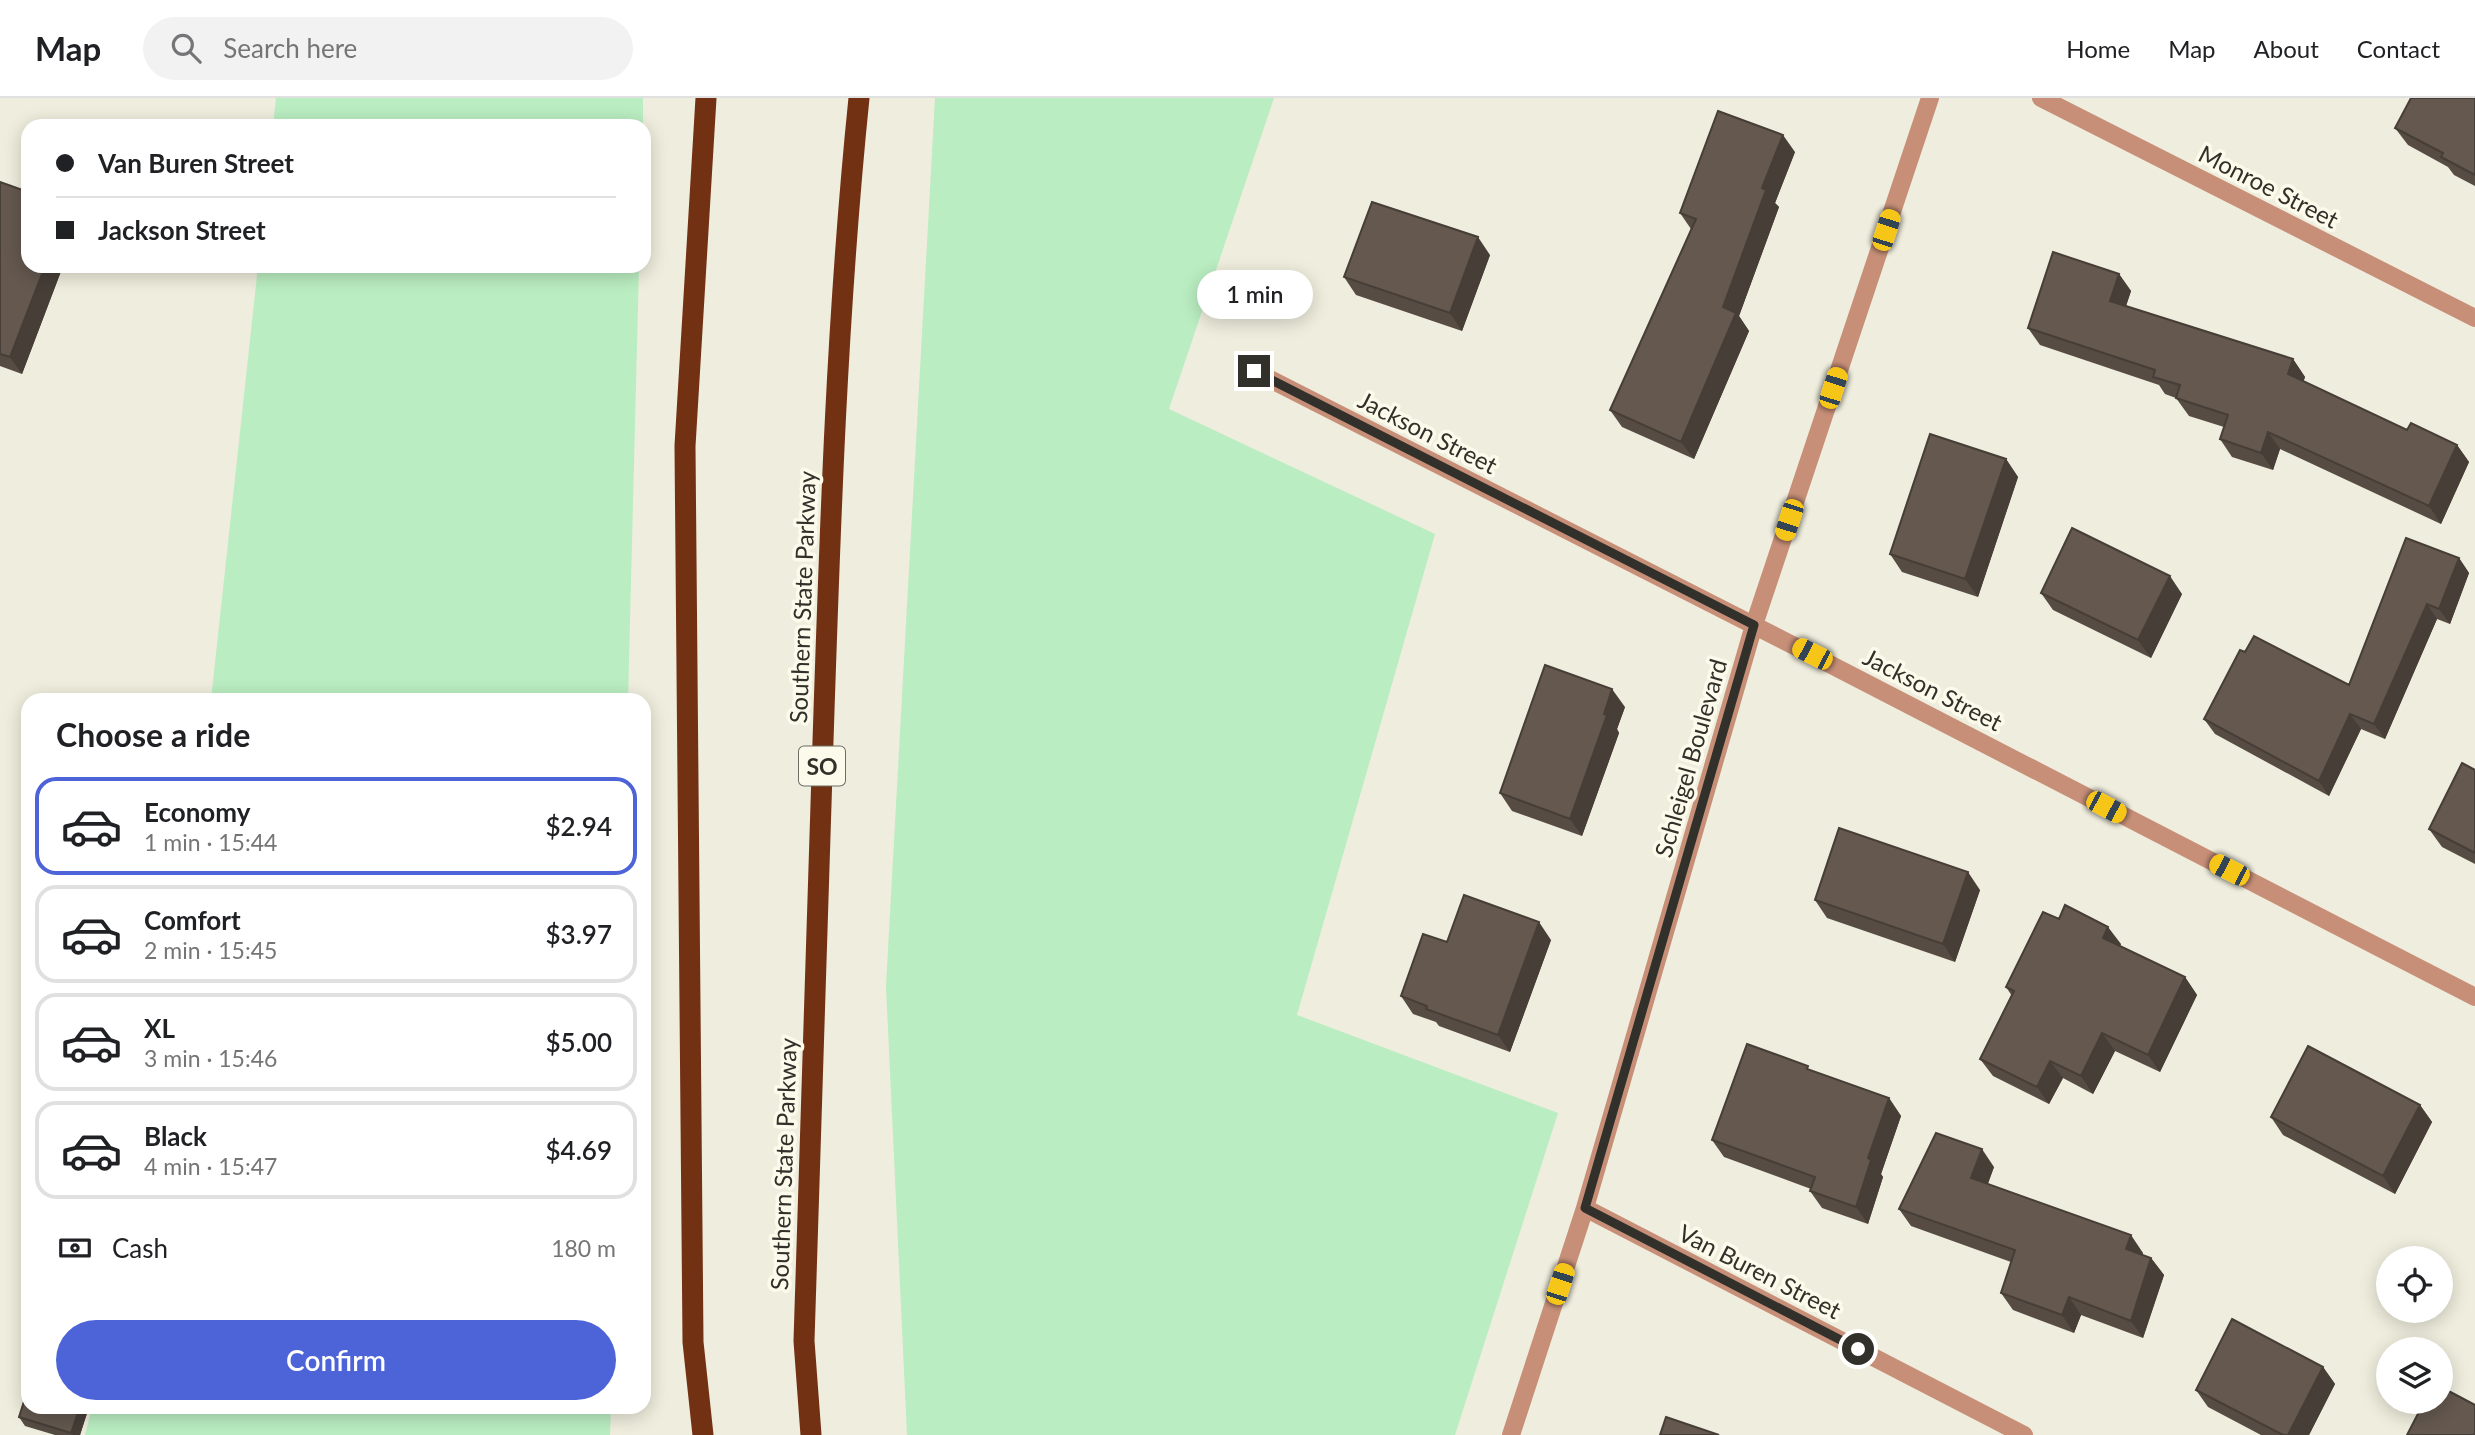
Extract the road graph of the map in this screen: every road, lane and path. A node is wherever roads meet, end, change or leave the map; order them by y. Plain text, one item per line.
1 (706, 98) edge
2 (859, 98) edge
3 (1930, 98) edge
4 (2041, 98) edge
5 (2475, 318) edge
6 (1254, 371) dead end
7 (1754, 625) junction
8 (2475, 997) edge
9 (1585, 1208) junction
10 (703, 1435) edge
11 (811, 1435) edge
12 (1511, 1435) edge
13 (2024, 1435) edge

1 - 10 highway
2 - 11 highway, Southern State Parkway / SO
3 - 7 street, Schleigel Boulevard
4 - 5 street, Monroe Street
6 - 7 street, Jackson Street
7 - 8 street, Jackson Street
7 - 9 street, Schleigel Boulevard
9 - 12 street, Schleigel Boulevard
9 - 13 street, Van Buren Street

